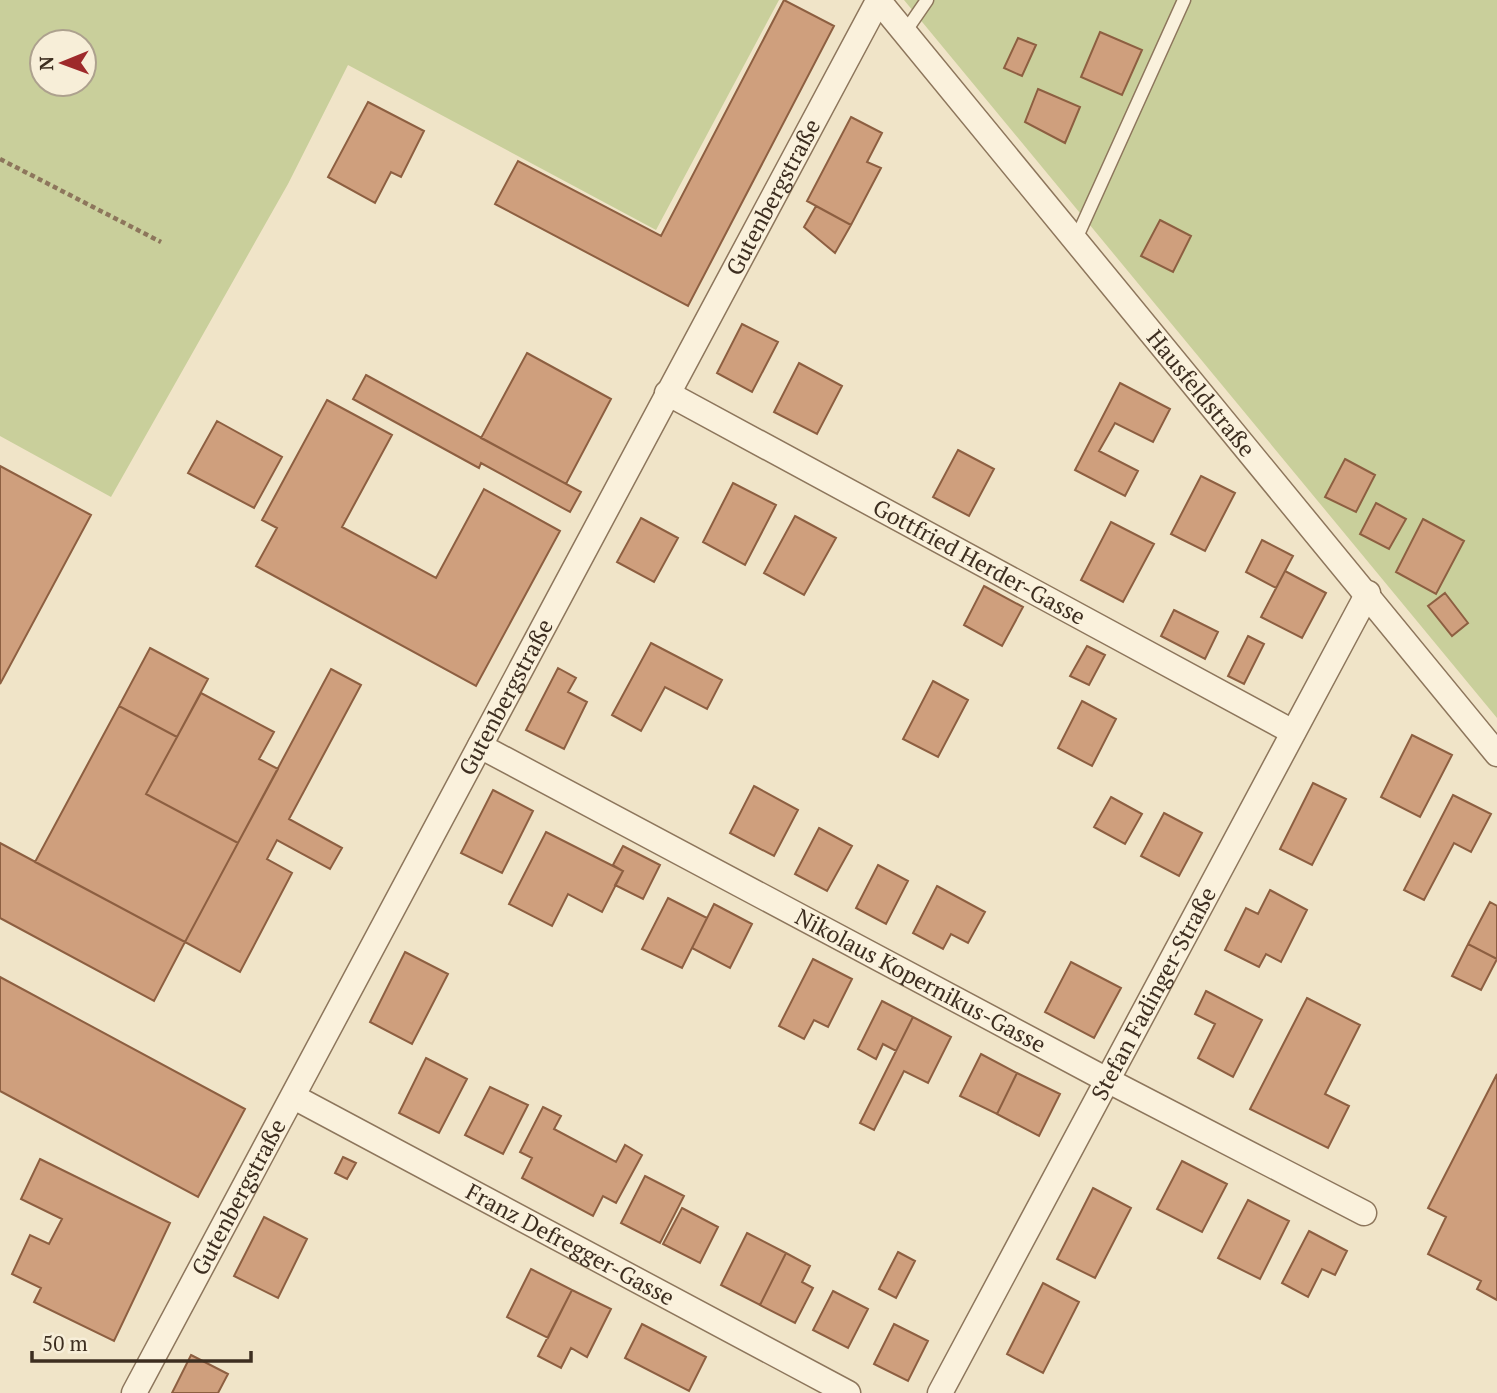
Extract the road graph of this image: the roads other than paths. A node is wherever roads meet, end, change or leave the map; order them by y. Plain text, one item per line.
1 (878, 0) edge
2 (927, 0) edge
3 (1184, 0) edge
4 (905, 32) junction
5 (1076, 240) junction
6 (667, 393) junction
7 (1368, 593) junction
8 (1293, 732) junction
9 (480, 746) junction
10 (1497, 754) edge
11 (1107, 1080) junction
12 (294, 1097) junction
13 (1364, 1213) dead end
14 (134, 1393) edge
15 (848, 1393) edge
16 (940, 1393) edge

1 - 4 street, Hausfeldstraße
1 - 6 street, Gutenbergstraße
2 - 4 lane
3 - 5 lane
4 - 5 street, Hausfeldstraße
5 - 7 street, Hausfeldstraße
6 - 8 street, Gottfried Herder-Gasse
6 - 9 street, Gutenbergstraße
7 - 8 street, Stefan Fadinger-Straße
7 - 10 street, Hausfeldstraße
8 - 11 street, Stefan Fadinger-Straße
9 - 11 street, Nikolaus Kopernikus-Gasse
9 - 12 street, Gutenbergstraße
11 - 13 street, Nikolaus Kopernikus-Gasse
11 - 16 street, Stefan Fadinger-Straße
12 - 14 street, Gutenbergstraße
12 - 15 street, Franz Defregger-Gasse

